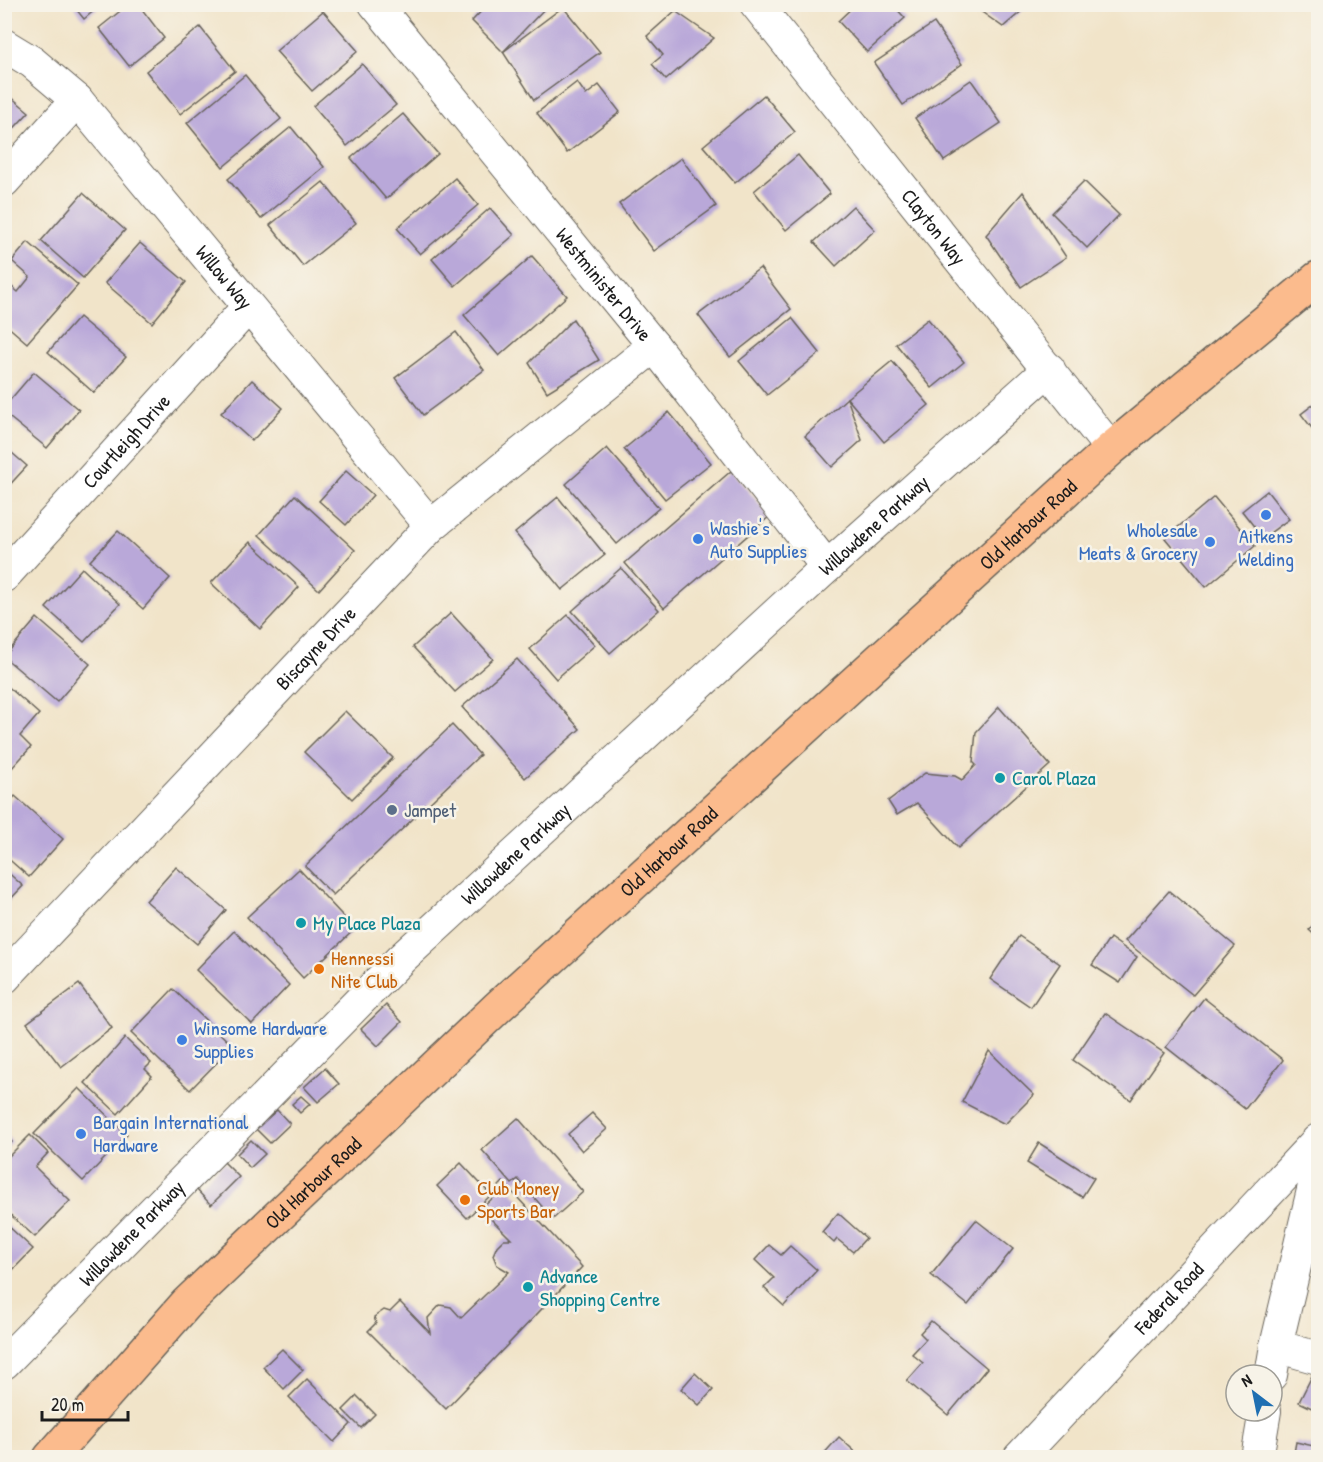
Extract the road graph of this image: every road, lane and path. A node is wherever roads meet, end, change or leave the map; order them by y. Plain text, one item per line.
1 (375, 4) edge
2 (756, 4) edge
3 (4, 45) edge
4 (77, 100) junction
5 (4, 181) edge
6 (1318, 278) edge
7 (248, 307) junction
8 (654, 346) junction
9 (1049, 369) junction
10 (1111, 449) junction
11 (431, 526) junction
12 (827, 567) junction
13 (4, 576) edge
14 (4, 978) edge
15 (1318, 1140) edge
16 (1318, 1169) edge
17 (1318, 1358) edge
18 (1273, 1360) edge
19 (4, 1363) edge
20 (1263, 1423) edge
21 (50, 1458) edge
22 (1019, 1458) edge
23 (1257, 1458) edge

1 - 8 street, Westminister Drive
2 - 9 street, Clayton Way
3 - 4 street, Willow Way
4 - 5 street
4 - 7 street, Willow Way
6 - 10 main road, Old Harbour Road
7 - 11 street, Willow Way
7 - 13 street, Courtleigh Drive
8 - 11 street, Biscayne Drive
8 - 12 street, Westminister Drive
9 - 10 street, Clayton Way
9 - 12 street, Willowdene Parkway
10 - 21 main road, Old Harbour Road
11 - 14 street, Biscayne Drive
12 - 19 street, Willowdene Parkway
15 - 22 street, Federal Road
16 - 18 street
17 - 18 street
20 - 23 street

